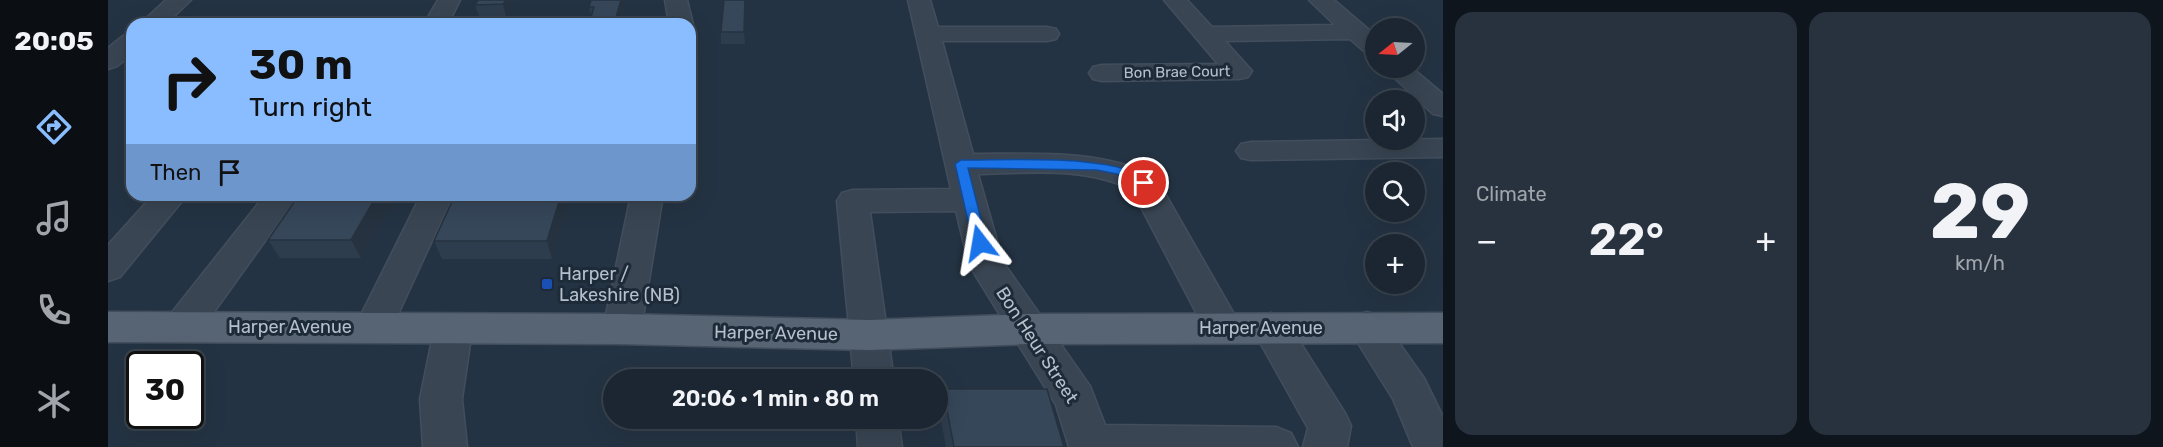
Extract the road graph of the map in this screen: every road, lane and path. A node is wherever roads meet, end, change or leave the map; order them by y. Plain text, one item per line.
1 (180, 0) edge
2 (449, 0) edge
3 (676, 0) edge
4 (919, 0) edge
5 (1175, 0) edge
6 (1320, 0) edge
7 (159, 18) edge
8 (439, 18) edge
9 (680, 18) edge
10 (1356, 32) junction
11 (929, 34) junction
12 (1047, 34) dead end
13 (1205, 34) junction
14 (1365, 40) edge
15 (126, 46) edge
16 (108, 61) edge
17 (1102, 73) dead end
18 (1408, 78) edge
19 (1443, 108) edge
20 (1443, 148) edge
21 (1251, 151) dead end
22 (961, 164) junction
23 (970, 200) junction
24 (166, 201) edge
25 (277, 201) edge
26 (434, 201) edge
27 (646, 201) edge
28 (108, 268) edge
29 (183, 326) junction
30 (108, 327) edge
31 (374, 327) junction
32 (1367, 327) junction
33 (1223, 328) junction
34 (1271, 328) junction
35 (1443, 328) edge
36 (622, 329) junction
37 (1028, 329) junction
38 (453, 330) junction
39 (870, 335) junction
40 (873, 369) edge
41 (879, 429) edge
42 (1091, 446) edge
43 (445, 447) edge
44 (880, 447) edge
45 (1276, 447) edge
46 (1325, 447) edge
47 (1435, 447) edge

1 - 7 street
2 - 8 street
3 - 9 street
4 - 11 street, Bon Heur Street
5 - 13 street, Bon Brae Court
6 - 10 street
10 - 13 street
10 - 14 street
11 - 12 street
11 - 22 street, Bon Heur Street
13 - 17 street, Bon Brae Court
15 - 16 street
18 - 19 street
20 - 21 street
22 - 23 street, Bon Heur Street
22 - 33 street
23 - 37 street, Bon Heur Street
23 - 39 street
24 - 28 street
25 - 29 street
26 - 31 street
27 - 36 street
29 - 30 main road, Harper Avenue
29 - 31 main road, Harper Avenue
31 - 38 main road, Harper Avenue
32 - 34 main road, Harper Avenue
32 - 35 main road, Harper Avenue
32 - 47 street
33 - 34 main road, Harper Avenue
33 - 37 main road, Harper Avenue
34 - 46 street
36 - 38 main road, Harper Avenue
36 - 39 main road, Harper Avenue
37 - 39 main road, Harper Avenue
37 - 42 street, Bon Heur Street
38 - 43 street
39 - 40 street
41 - 44 street
42 - 45 street

